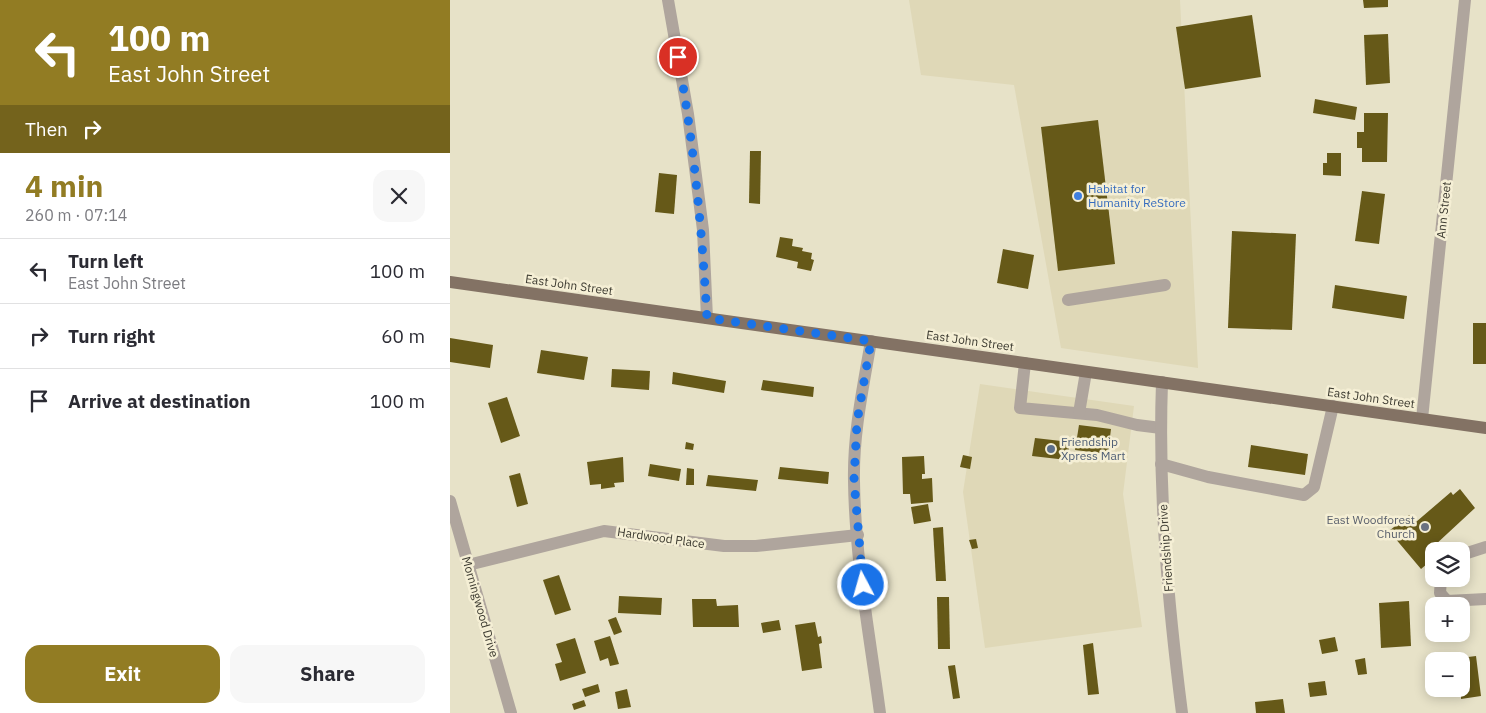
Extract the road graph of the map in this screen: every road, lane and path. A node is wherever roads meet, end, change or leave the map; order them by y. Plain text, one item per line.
1 (668, 0) edge
2 (1465, 0) edge
3 (450, 282) edge
4 (1165, 284) dead end
5 (1068, 300) dead end
6 (707, 318) junction
7 (871, 341) junction
8 (1025, 363) junction
9 (1086, 372) junction
10 (1162, 382) junction
11 (1333, 406) junction
12 (1079, 413) junction
13 (1422, 419) junction
14 (1161, 428) junction
15 (1486, 428) edge
16 (1161, 464) junction
17 (450, 501) edge
18 (858, 535) junction
19 (1486, 547) edge
20 (1470, 553) edge
21 (468, 565) junction
22 (1440, 587) edge
23 (1486, 599) edge
24 (511, 713) edge
25 (880, 713) edge
26 (1182, 713) edge

1 - 6 street
2 - 13 street, Ann Street
3 - 6 main road, East John Street
4 - 5 street
6 - 7 main road, East John Street
7 - 8 main road, East John Street
7 - 18 street
8 - 9 main road, East John Street
8 - 12 street
9 - 10 main road, East John Street
9 - 12 street
10 - 11 main road, East John Street
10 - 14 street, Friendship Drive
11 - 13 main road, East John Street
11 - 16 street
12 - 14 street
13 - 15 main road, East John Street
14 - 16 street, Friendship Drive
16 - 26 street, Friendship Drive
17 - 21 street, Morningwood Drive
18 - 21 street, Hardwood Place
18 - 25 street
19 - 20 street
21 - 24 street, Morningwood Drive
22 - 23 street

